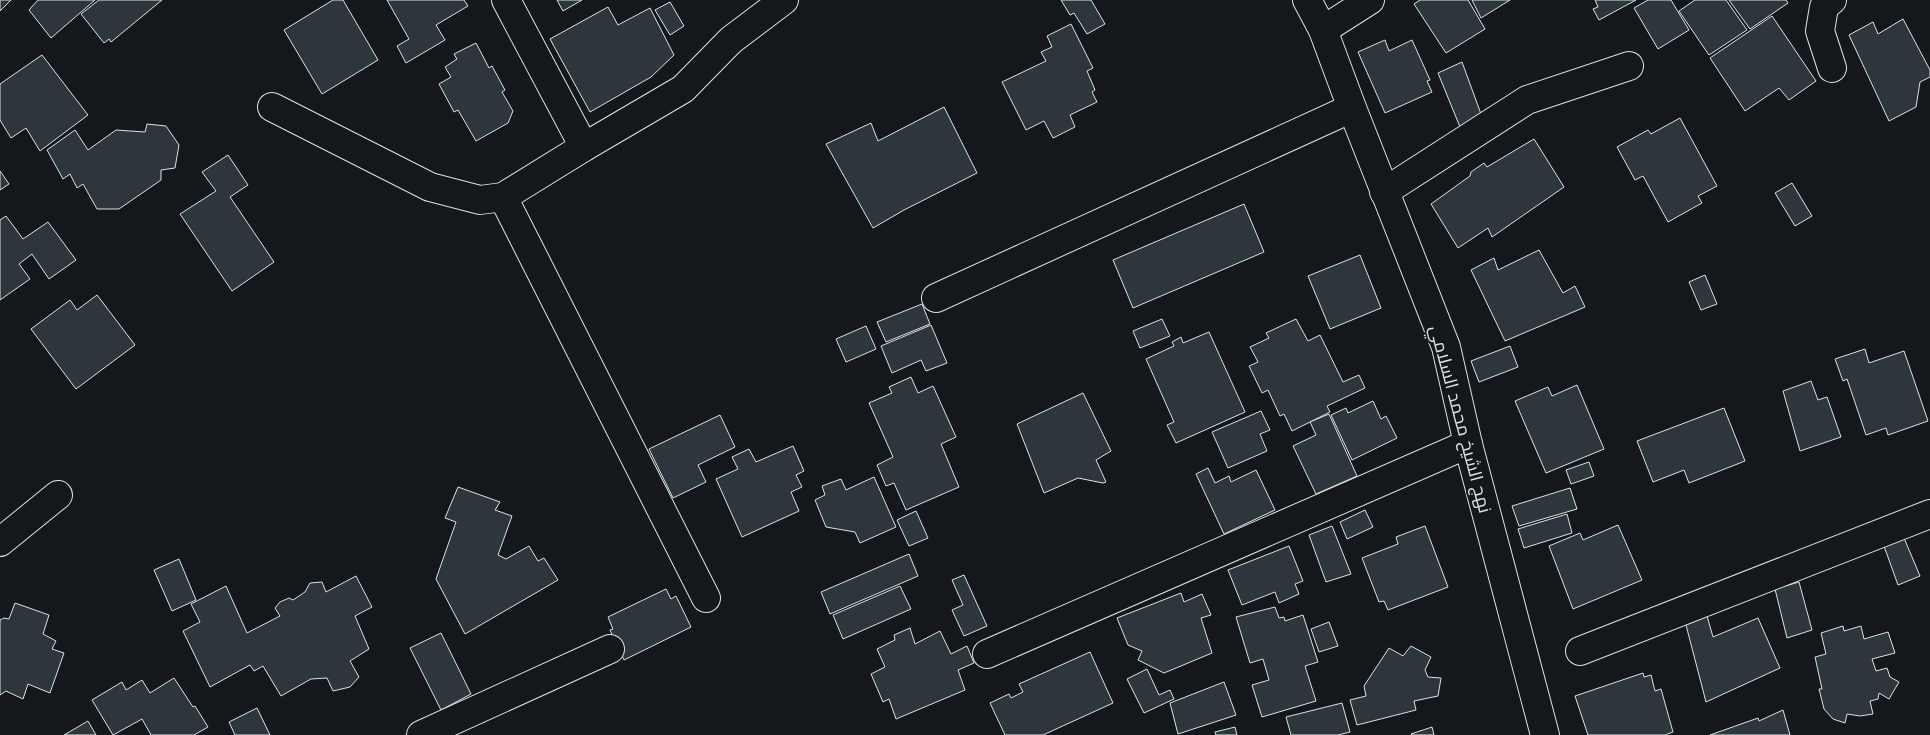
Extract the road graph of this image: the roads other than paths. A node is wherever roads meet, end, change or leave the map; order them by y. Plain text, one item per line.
1 (506, 0) edge
2 (784, 0) edge
3 (1308, 0) edge
4 (1370, 0) edge
5 (1832, 0) edge
6 (1323, 30) junction
7 (1628, 66) dead end
8 (1832, 68) dead end
9 (272, 107) dead end
10 (1352, 108) junction
11 (584, 147) junction
12 (1384, 192) junction
13 (503, 197) junction
14 (936, 298) dead end
15 (1468, 444) junction
16 (58, 495) dead end
17 (1930, 514) edge
18 (0, 542) edge
19 (706, 598) dead end
20 (610, 650) dead end
21 (1580, 651) dead end
22 (987, 654) dead end
23 (421, 735) edge
24 (1545, 735) edge

1 - 11 street
2 - 11 street
3 - 6 street, نهج الشيخ محمد السلامي
4 - 6 street
5 - 8 street
6 - 10 street, نهج الشيخ محمد السلامي
7 - 12 street
9 - 13 street
10 - 12 street, نهج الشيخ محمد السلامي
10 - 14 street
11 - 13 street
12 - 15 street, نهج الشيخ محمد السلامي
13 - 19 street
15 - 22 street
15 - 24 street, نهج الشيخ محمد السلامي
16 - 18 street
17 - 21 street
20 - 23 street

